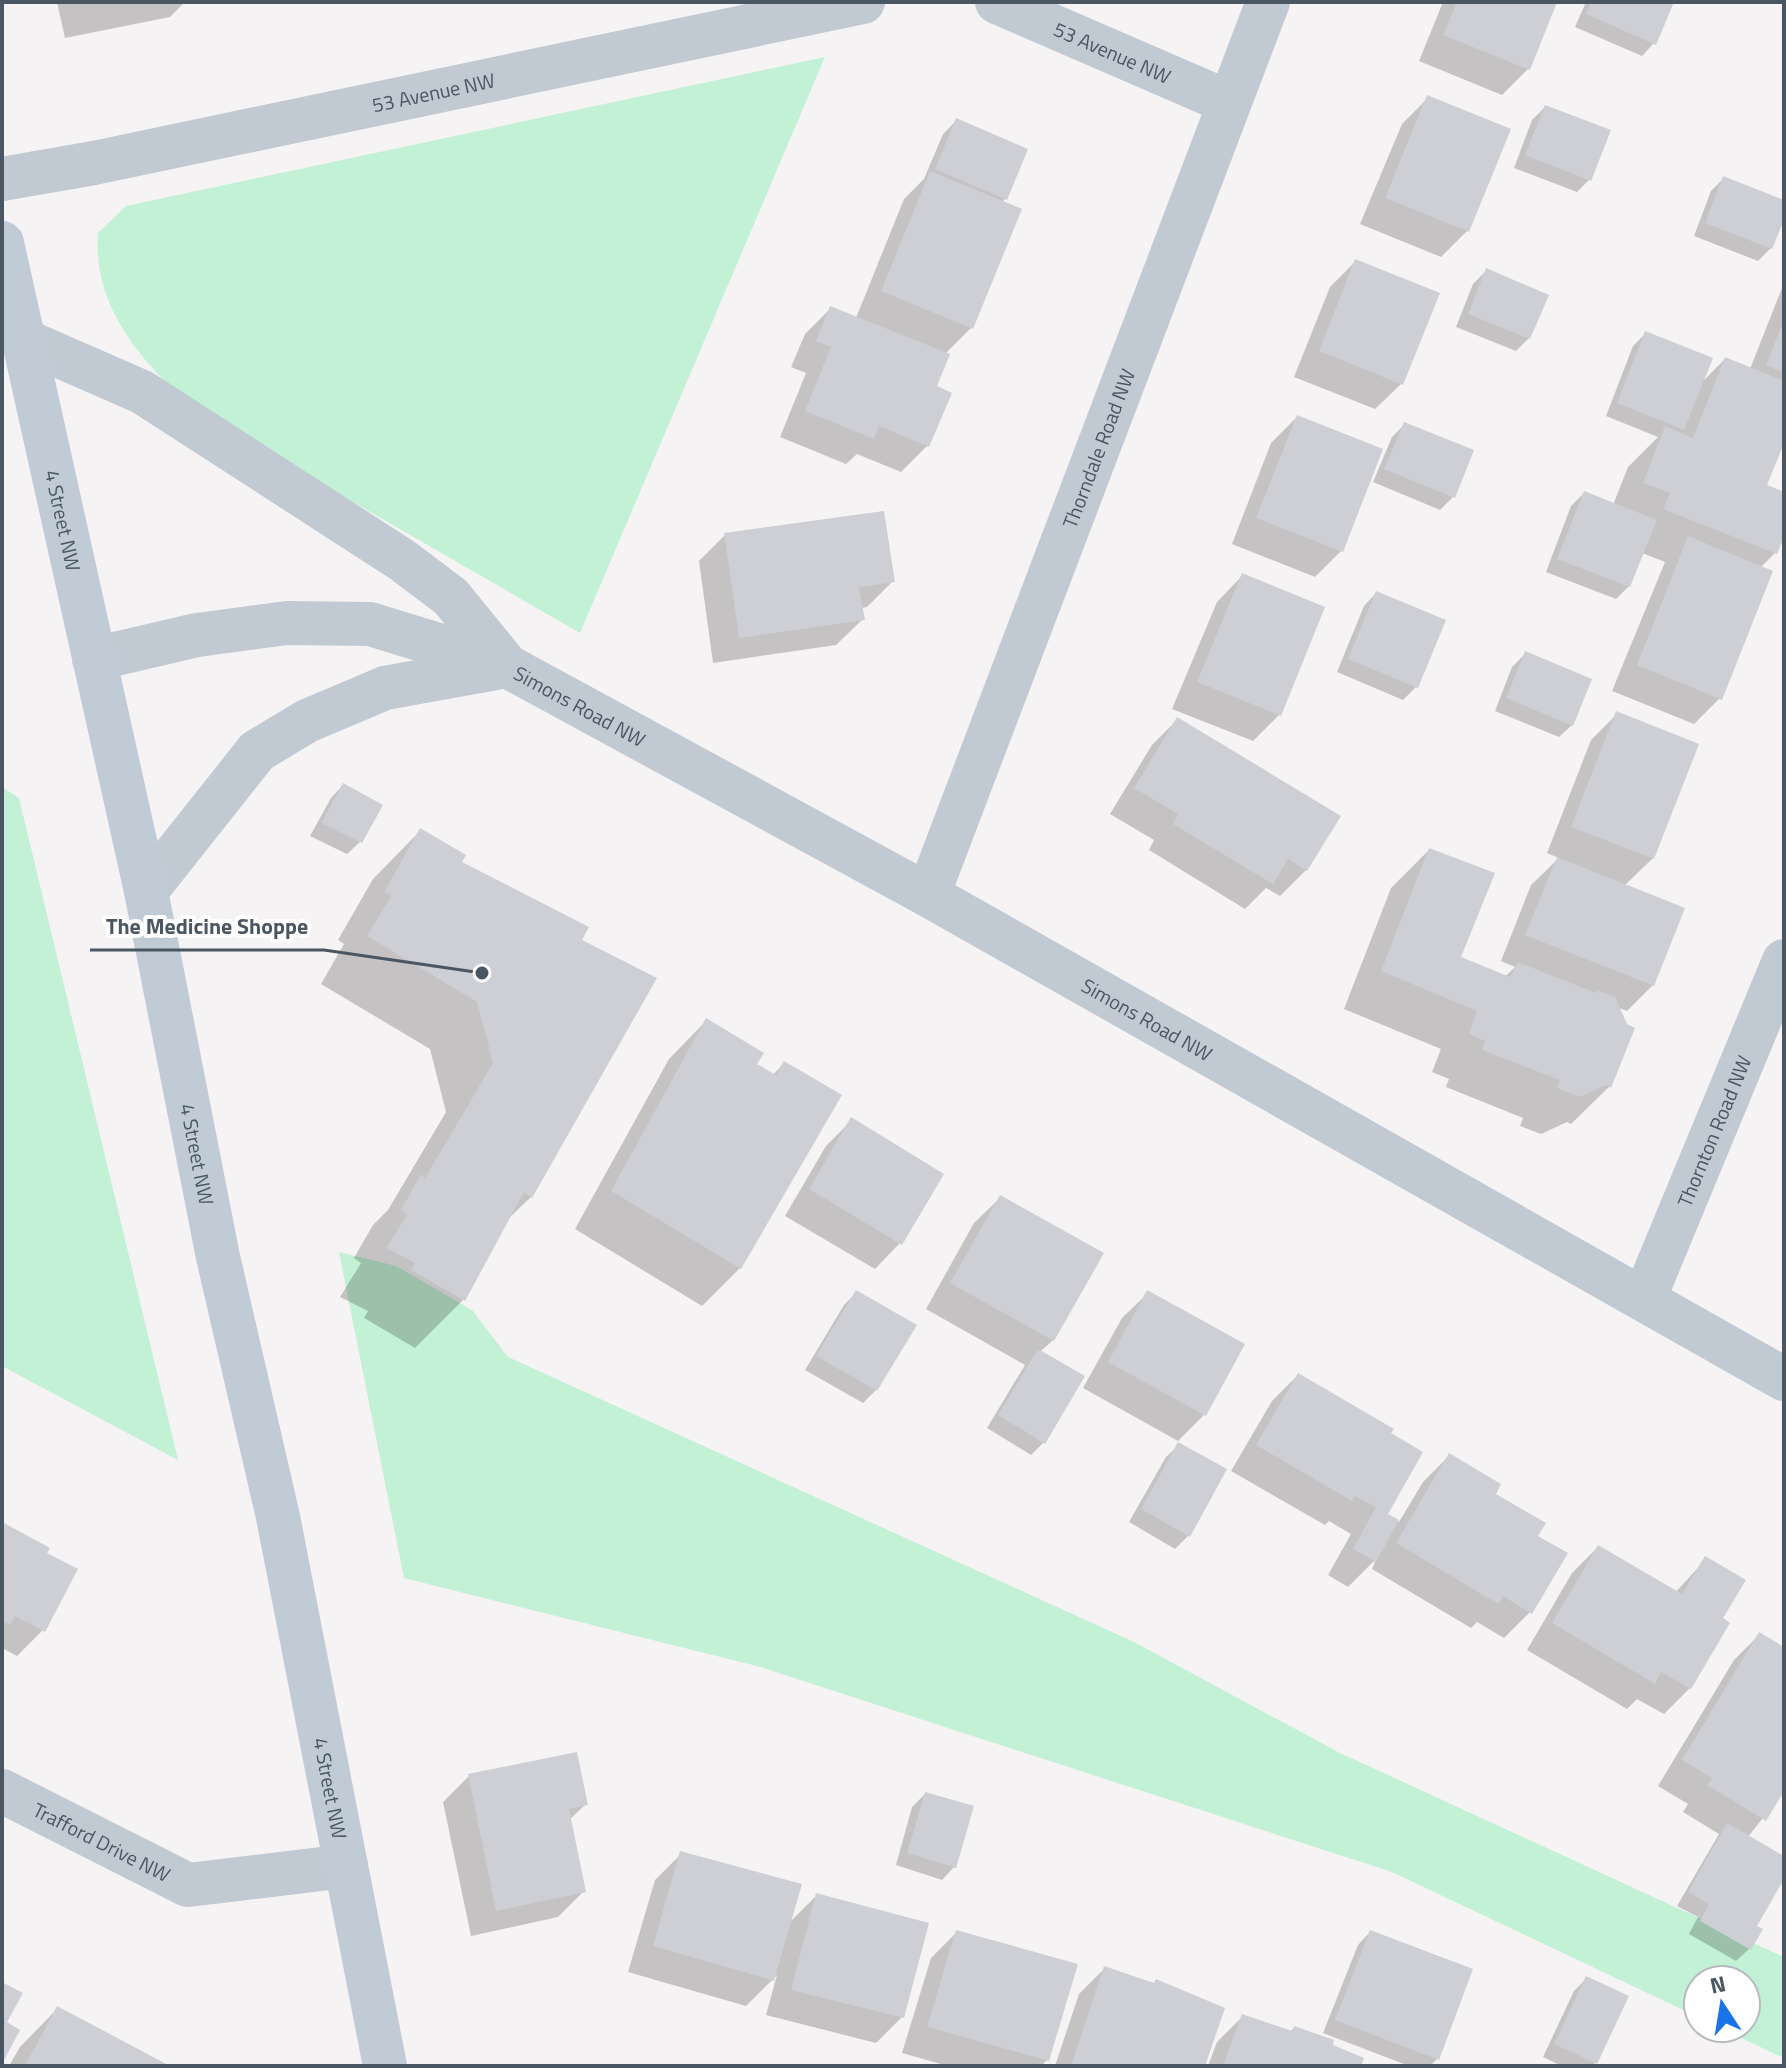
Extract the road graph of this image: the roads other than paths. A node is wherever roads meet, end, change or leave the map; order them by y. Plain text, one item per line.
1 (863, 2) edge
2 (997, 2) edge
3 (1268, 2) edge
4 (1228, 102) junction
5 (2, 179) edge
6 (2, 243) edge
7 (23, 340) junction
8 (94, 659) junction
9 (507, 666) junction
10 (146, 891) junction
11 (928, 895) junction
12 (1784, 961) edge
13 (1644, 1299) junction
14 (1784, 1379) edge
15 (2, 1791) edge
16 (346, 1866) junction
17 (385, 2066) edge

1 - 5 street, 53 Avenue NW
2 - 4 street, 53 Avenue NW
3 - 4 street, Thorndale Road NW
4 - 11 street, Thorndale Road NW
6 - 7 main road, 4 Street NW
7 - 8 main road, 4 Street NW
7 - 9 street, Simons Road NW
8 - 9 street, Simons Road NW
8 - 10 main road, 4 Street NW
9 - 10 street, Simons Road NW
9 - 11 street, Simons Road NW
10 - 16 main road, 4 Street NW
11 - 13 street, Simons Road NW
12 - 13 street, Thornton Road NW
13 - 14 street, Simons Road NW
15 - 16 street, Trafford Drive NW
16 - 17 main road, 4 Street NW

